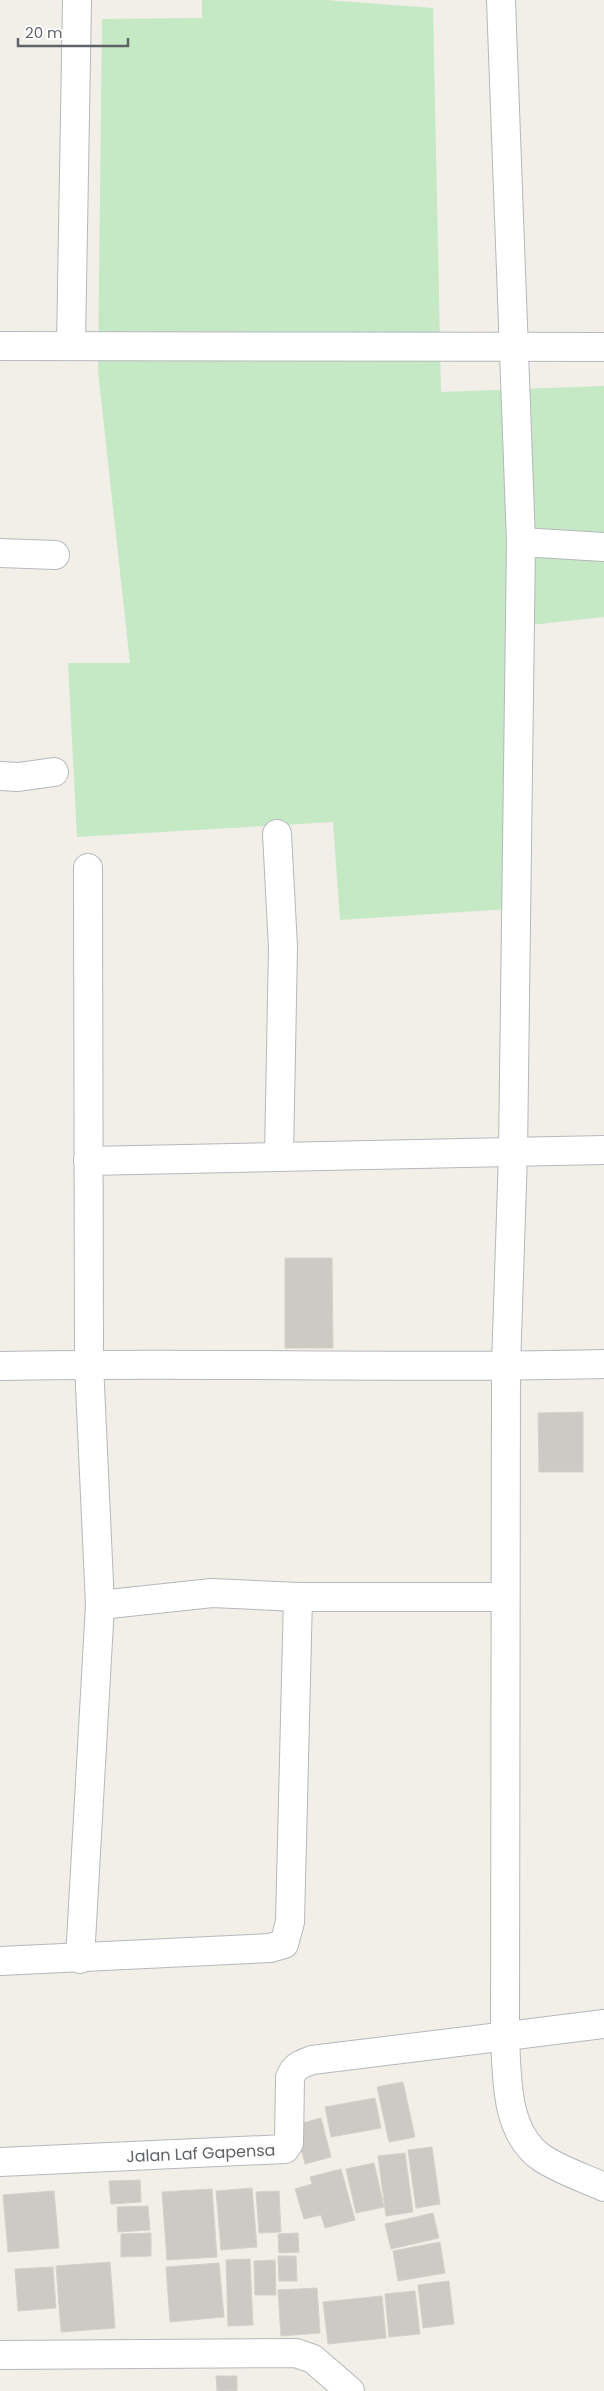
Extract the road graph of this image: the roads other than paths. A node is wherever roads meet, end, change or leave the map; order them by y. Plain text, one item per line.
1 (77, 0) edge
2 (501, 0) edge
3 (71, 345) junction
4 (0, 346) edge
5 (513, 346) junction
6 (604, 347) edge
7 (521, 542) junction
8 (604, 547) edge
9 (0, 554) edge
10 (55, 554) dead end
11 (54, 772) dead end
12 (0, 776) edge
13 (277, 834) dead end
14 (88, 868) dead end
15 (604, 1150) edge
16 (513, 1152) junction
17 (279, 1156) junction
18 (88, 1161) junction
19 (89, 1364) junction
20 (604, 1364) edge
21 (0, 1366) edge
22 (506, 1367) junction
23 (298, 1597) junction
24 (505, 1597) junction
25 (100, 1605) junction
26 (80, 1959) junction
27 (0, 1961) edge
28 (604, 2024) edge
29 (505, 2038) junction
30 (0, 2162) edge
31 (604, 2187) edge
32 (0, 2355) edge
33 (350, 2391) edge

1 - 3 street
2 - 5 street
3 - 4 street
3 - 5 street
5 - 6 street
5 - 7 street
7 - 8 street
7 - 16 street
9 - 10 street
11 - 12 street
13 - 17 street
14 - 18 street
15 - 16 street
16 - 17 street
16 - 22 street
17 - 18 street
18 - 19 street
19 - 21 street
19 - 22 street
19 - 25 street
20 - 22 street
22 - 24 street
23 - 24 street
23 - 25 street
23 - 26 street
24 - 29 street
25 - 26 street
26 - 27 street
28 - 29 street
29 - 30 street, Jalan Laf Gapensa
29 - 31 street
32 - 33 street

